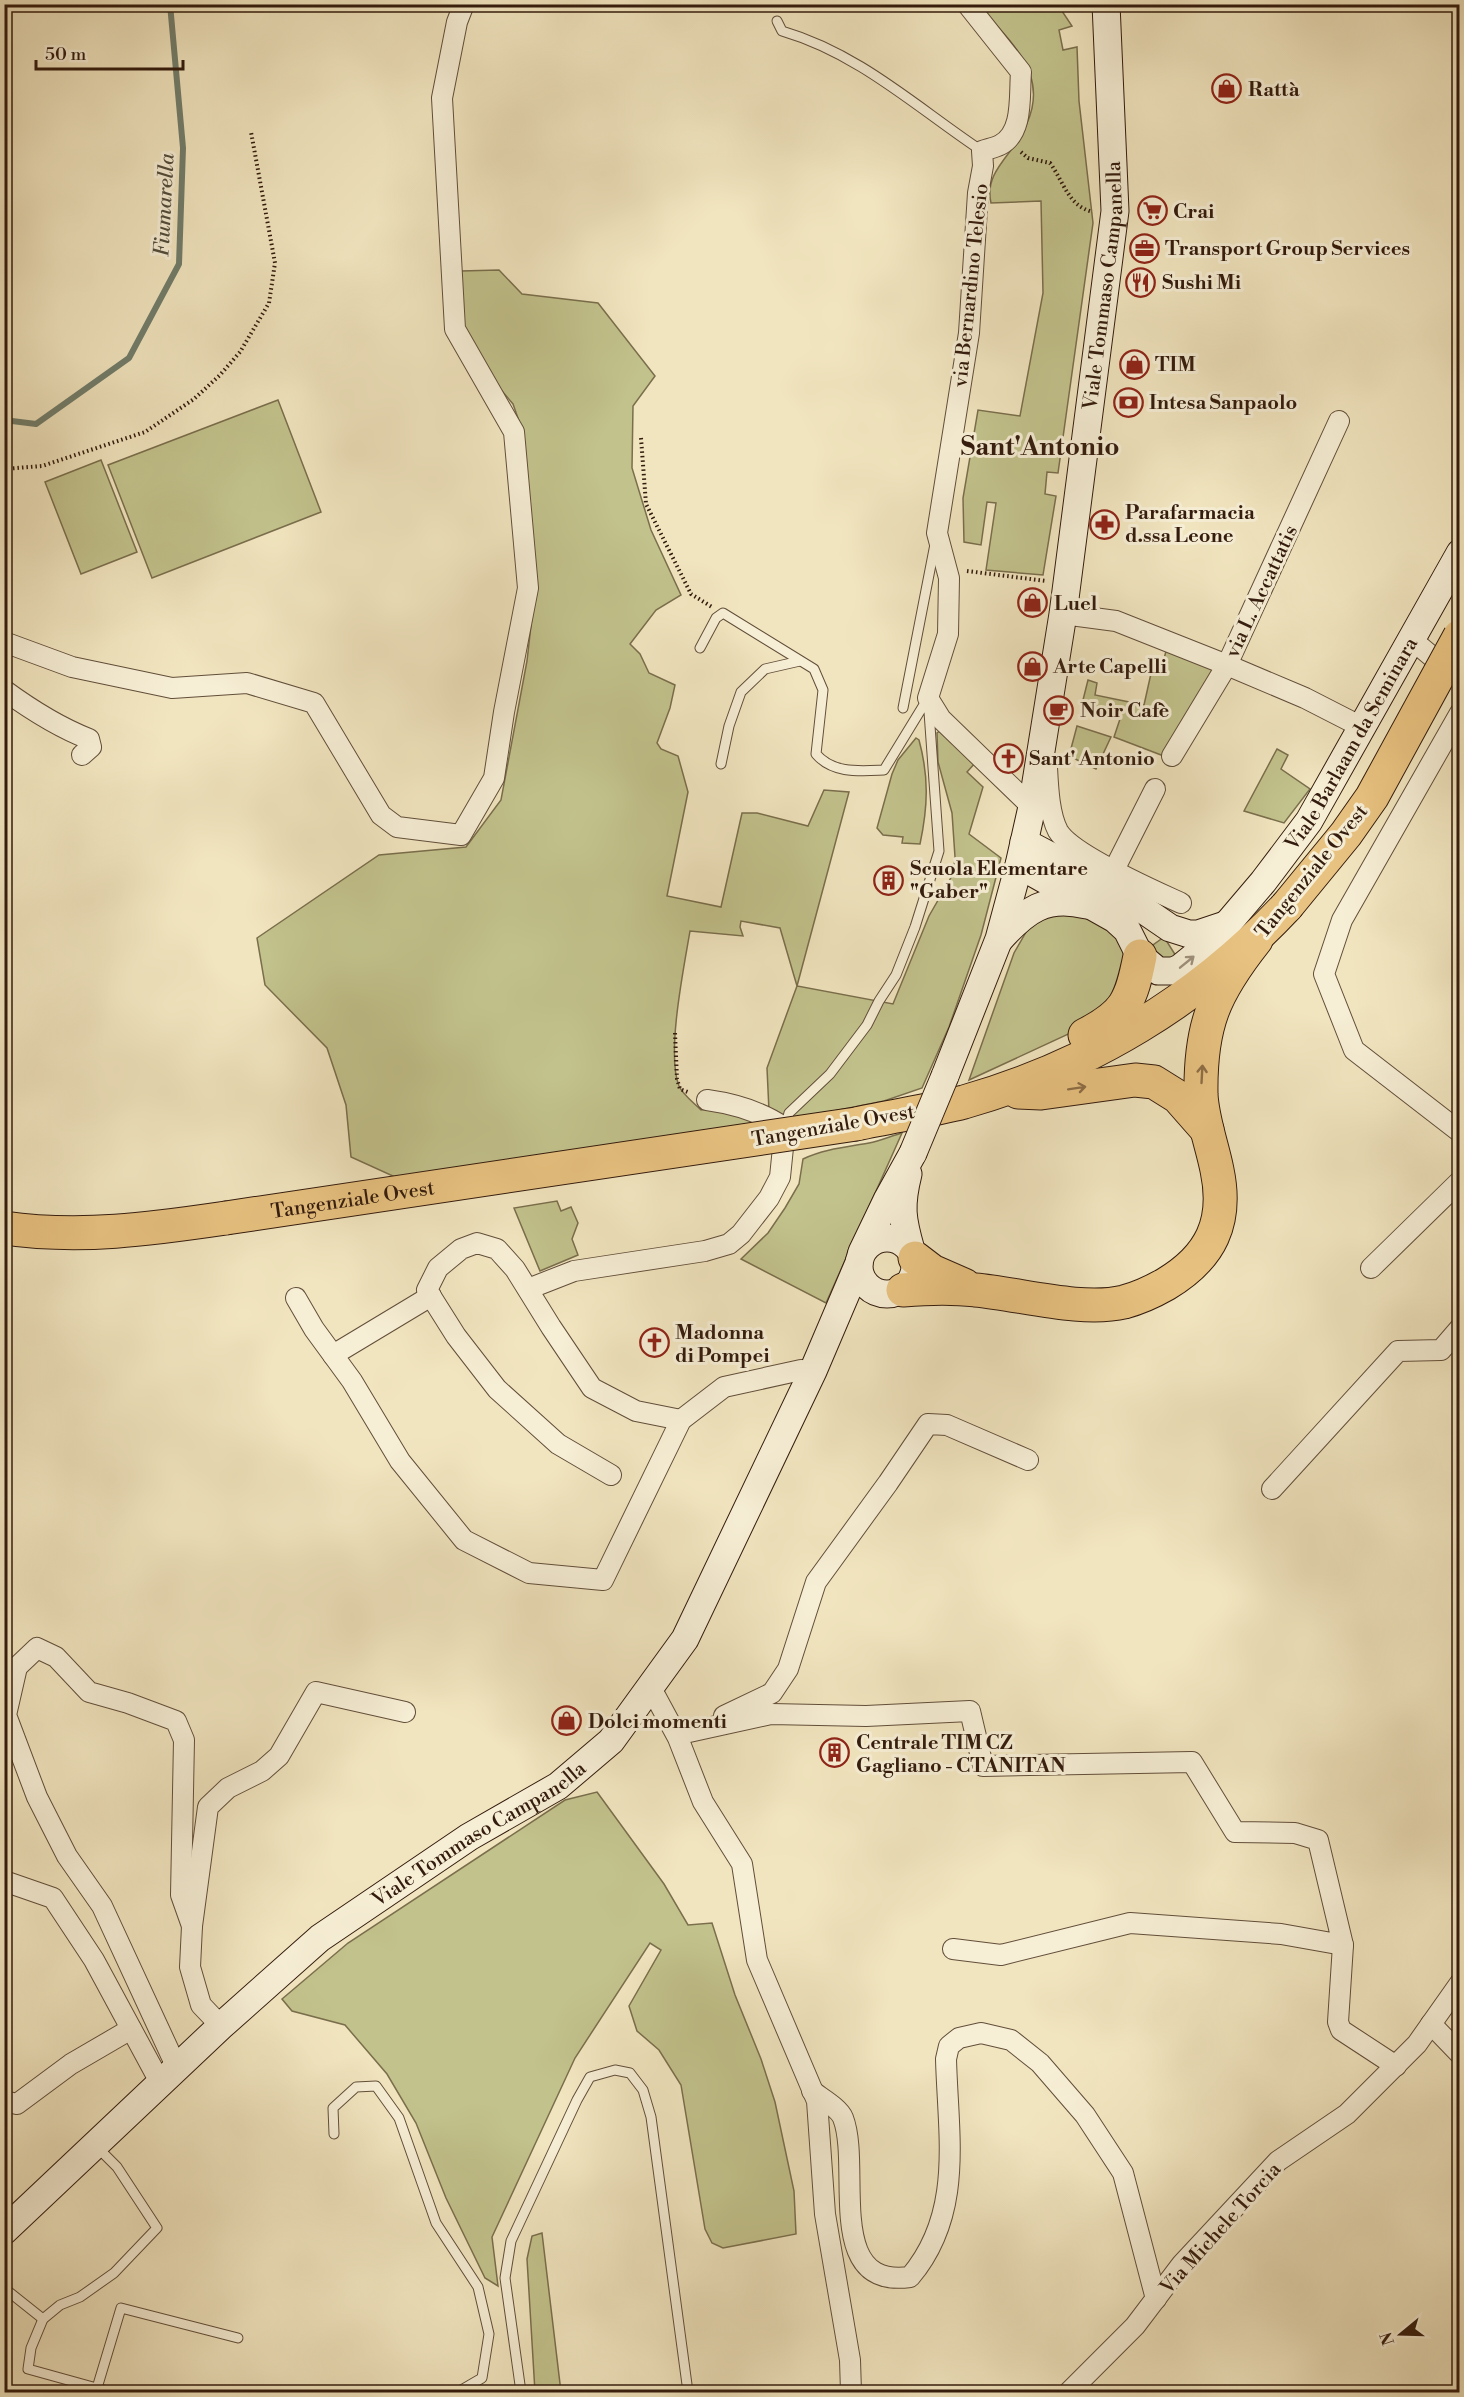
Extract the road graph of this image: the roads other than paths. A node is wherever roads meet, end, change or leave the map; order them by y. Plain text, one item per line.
1 (464, 4) edge
2 (967, 4) edge
3 (1106, 5) edge
4 (777, 21) dead end
5 (982, 151) junction
6 (1339, 421) dead end
7 (937, 533) junction
8 (1460, 553) edge
9 (1064, 614) junction
10 (1460, 636) edge
11 (1411, 639) junction
12 (4, 642) edge
13 (700, 648) dead end
14 (800, 661) junction
15 (1227, 665) junction
16 (1460, 680) edge
17 (4, 690) edge
18 (928, 698) junction
19 (903, 708) dead end
20 (1460, 713) edge
21 (1350, 721) dead end
22 (1045, 732) junction
23 (82, 755) dead end
24 (1172, 756) dead end
25 (721, 764) dead end
26 (1155, 789) dead end
27 (1032, 807) junction
28 (1022, 854) junction
29 (1061, 862) junction
30 (1114, 870) junction
31 (1181, 903) dead end
32 (1102, 910) junction
33 (1228, 923) junction
34 (1170, 928) junction
35 (999, 939) junction
36 (1256, 940) junction
37 (1140, 956) junction
38 (998, 1091) junction
39 (708, 1100) road end
40 (785, 1128) junction
41 (1208, 1131) junction
42 (1460, 1132) edge
43 (914, 1153) junction
44 (1460, 1180) edge
45 (4, 1228) edge
46 (913, 1254) junction
47 (860, 1258) junction
48 (1371, 1268) dead end
49 (528, 1289) junction
50 (974, 1289) junction
51 (894, 1292) junction
52 (431, 1296) junction
53 (296, 1298) dead end
54 (1460, 1328) edge
55 (826, 1338) junction
56 (333, 1355) junction
57 (813, 1371) junction
58 (681, 1420) junction
59 (1028, 1460) dead end
60 (611, 1474) dead end
61 (1272, 1489) dead end
62 (651, 1688) junction
63 (405, 1712) dead end
64 (683, 1735) junction
65 (4, 1881) edge
66 (192, 1926) junction
67 (1343, 1945) junction
68 (952, 1949) dead end
69 (1460, 1983) edge
70 (1431, 2024) junction
71 (221, 2026) junction
72 (131, 2029) junction
73 (1460, 2054) edge
74 (1396, 2066) junction
75 (169, 2076) junction
76 (812, 2091) junction
77 (4, 2101) edge
78 (334, 2134) dead end
79 (95, 2144) junction
80 (4, 2231) edge
81 (4, 2288) edge
82 (1156, 2299) junction
83 (43, 2319) junction
84 (238, 2338) dead end
85 (97, 2388) junction
86 (111, 2392) edge
87 (458, 2392) edge
88 (520, 2392) edge
89 (688, 2392) edge
90 (851, 2392) edge
91 (1069, 2392) edge

1 - 12 street
2 - 5 street
3 - 9 street, Viale Tommaso Campanella
4 - 5 lane
5 - 7 street, via Bernardino Telesio
6 - 15 street, via L. Accattatis
7 - 18 street, via Bernardino Telesio
7 - 19 lane
8 - 11 street, Viale Barlaam da Seminara
9 - 15 street
9 - 22 street, Viale Tommaso Campanella
10 - 36 highway, Tangenziale Ovest, bridge
11 - 16 street
11 - 33 street, Viale Barlaam da Seminara
13 - 14 lane
14 - 18 lane
14 - 25 lane
15 - 21 street
15 - 24 street, via L. Accattatis
17 - 23 street
18 - 27 street
18 - 40 lane
20 - 42 street
22 - 27 street, Viale Tommaso Campanella
22 - 30 street
26 - 30 street
27 - 28 street, Viale Tommaso Campanella
27 - 29 street
28 - 29 street
28 - 32 street
28 - 35 street, Viale Tommaso Campanella
29 - 34 street
30 - 31 street
32 - 35 street
32 - 37 street
33 - 34 street
37 -> 33 street, Viale Barlaam da Seminara
34 - 37 street
35 - 43 street, Viale Tommaso Campanella, bridge
36 - 38 highway, Tangenziale Ovest
41 -> 36 highway
37 - 38 highway
38 -> 41 highway
38 - 45 highway, Tangenziale Ovest, bridge
39 - 40 street
40 - 49 street
41 - 50 highway
43 - 46 street, Viale Tommaso Campanella
43 - 47 street, Viale Tommaso Campanella
44 - 48 street
46 - 47 street
46 - 50 highway
46 - 51 street
47 - 51 street
47 - 55 street, Viale Tommaso Campanella
49 - 52 street
49 - 58 street
50 - 51 highway
51 - 55 street, Viale Tommaso Campanella
52 - 56 street
52 - 60 street
53 - 56 street
54 - 61 street
55 - 57 street, Viale Tommaso Campanella
56 - 58 street
57 - 58 street
57 - 62 street, Viale Tommaso Campanella
59 - 64 street
62 - 64 street
62 - 71 street, Viale Tommaso Campanella
63 - 66 street
64 - 67 street
64 - 76 street
65 - 72 street
66 - 71 street
66 - 75 street
67 - 68 street
67 - 74 street
69 - 70 street, Via Michele Torcia
70 - 73 street
70 - 74 street, Via Michele Torcia
71 - 75 street, Viale Tommaso Campanella
72 - 75 street
72 - 77 street
74 - 82 street, Via Michele Torcia
75 - 79 street, Viale Tommaso Campanella
76 - 82 street
76 - 90 street
78 - 87 lane
79 - 80 street, Viale Tommaso Campanella
79 - 83 lane
81 - 83 lane
82 - 91 street, Via Michele Torcia
83 - 85 lane
84 - 85 lane
85 - 86 lane
88 - 89 lane

